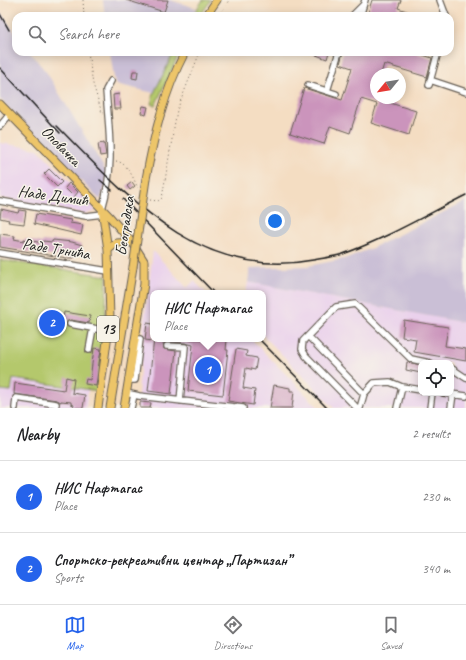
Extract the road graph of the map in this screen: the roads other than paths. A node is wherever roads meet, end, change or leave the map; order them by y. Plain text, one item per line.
1 (217, 0) edge
2 (440, 0) edge
3 (364, 2) edge
4 (209, 12) edge
5 (355, 12) edge
6 (361, 12) edge
7 (444, 12) edge
8 (183, 56) edge
9 (338, 56) edge
10 (437, 56) edge
11 (111, 81) dead end
12 (308, 85) dead end
13 (326, 91) junction
14 (466, 92) edge
15 (336, 94) dead end
16 (0, 104) edge
17 (10, 114) junction
18 (0, 126) edge
19 (0, 201) edge
20 (102, 211) junction
21 (132, 242) junction
22 (108, 250) junction
23 (0, 253) edge
24 (108, 271) junction
25 (70, 324) dead end
26 (93, 328) junction
27 (108, 330) junction
28 (308, 336) junction
29 (140, 339) dead end
30 (167, 346) dead end
31 (90, 350) dead end
32 (418, 360) edge
33 (454, 370) edge
34 (466, 378) edge
35 (128, 380) junction
36 (402, 388) junction
37 (418, 390) edge
38 (130, 394) junction
39 (364, 394) junction
40 (454, 394) edge
41 (432, 396) edge
42 (454, 396) edge
43 (466, 396) edge
44 (180, 401) junction
45 (15, 408) edge
46 (55, 408) edge
47 (98, 408) edge
48 (110, 408) edge
49 (124, 408) edge
50 (131, 408) edge
51 (243, 408) edge
52 (359, 408) edge
53 (397, 408) edge
54 (430, 408) edge
55 (451, 408) edge

1 - 4 main road
2 - 7 street
3 - 5 street
3 - 6 street
8 - 48 main road, Београдска / 13, bridge
9 - 13 street
10 - 14 street
11 - 20 street
12 - 13 street
13 - 15 street
16 - 17 main road, Оповачка / 13
17 - 18 street
17 - 20 main road, Оповачка / 13
19 - 20 street, Наде Димић
20 - 21 main road, 13
20 - 22 main road, 13
21 - 22 main road
21 - 35 main road, 13
22 - 24 main road, 13
23 - 24 street, Раде Трнића
24 - 27 main road, 13
25 - 26 street
26 - 27 street
26 - 31 street
27 - 47 main road, 13
28 - 32 street
28 - 39 street
28 - 52 street
29 - 35 street
30 - 44 street
33 - 34 street
35 - 38 main road, 13
36 - 37 street
36 - 39 street
36 - 53 street
38 - 44 street
38 - 49 main road, 13
38 - 50 street
39 - 52 street
40 - 43 street
41 - 54 street
42 - 55 street
44 - 51 street
45 - 46 street

